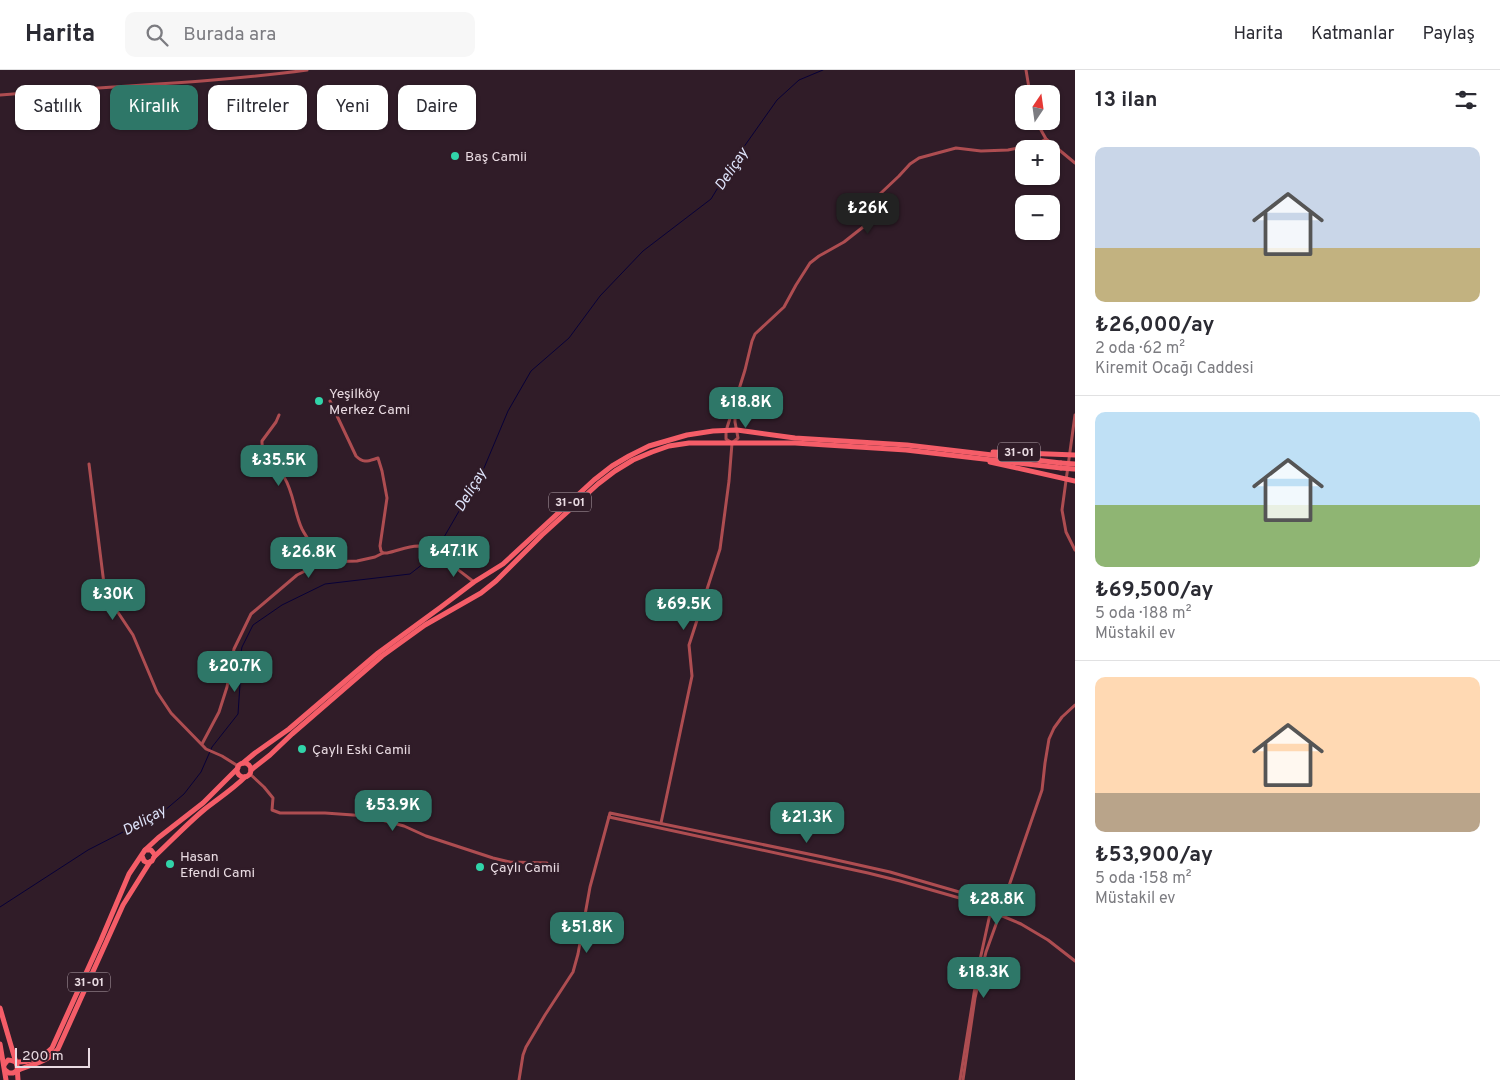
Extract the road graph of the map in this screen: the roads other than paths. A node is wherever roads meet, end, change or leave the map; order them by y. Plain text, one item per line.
1 (307, 70) edge
2 (1026, 70) edge
3 (1028, 85) edge
4 (0, 95) edge
5 (1041, 130) edge
6 (1046, 139) junction
7 (1075, 163) edge
8 (330, 401) dead end
9 (734, 406) junction
10 (279, 415) dead end
11 (1075, 415) edge
12 (737, 430) junction
13 (726, 431) junction
14 (732, 443) junction
15 (967, 454) junction
16 (1072, 455) edge
17 (89, 464) dead end
18 (1075, 464) edge
19 (1061, 465) junction
20 (1075, 470) edge
21 (1066, 479) junction
22 (1075, 481) edge
23 (1075, 550) edge
24 (383, 553) junction
25 (323, 562) junction
26 (474, 582) junction
27 (485, 590) junction
28 (476, 596) junction
29 (1075, 705) edge
30 (202, 744) junction
31 (240, 766) junction
32 (249, 773) junction
33 (609, 815) junction
34 (662, 823) junction
35 (143, 853) junction
36 (823, 857) junction
37 (152, 860) junction
38 (547, 863) dead end
39 (822, 863) junction
40 (1007, 891) junction
41 (993, 906) junction
42 (1001, 909) junction
43 (990, 914) junction
44 (1000, 915) junction
45 (1075, 961) edge
46 (0, 1008) edge
47 (972, 1012) junction
48 (0, 1044) edge
49 (16, 1062) junction
50 (4, 1068) junction
51 (17, 1070) junction
52 (6, 1080) edge
53 (18, 1080) edge
54 (519, 1080) edge
55 (961, 1080) edge

1 - 4 street
2 - 3 street
5 - 6 street
6 - 7 street
6 - 9 street
8 - 24 street
9 - 12 street
9 - 13 street
10 - 25 street
11 - 16 street
12 - 13 highway, 31-01
12 - 14 street
12 - 15 highway, 31-01
13 - 14 street
13 - 26 highway, 31-01
14 - 15 highway, 31-01
14 - 27 highway, 31-01
14 - 34 street
15 - 16 highway, 31-01
15 - 19 highway
15 - 21 highway, 31-01
16 - 21 street
17 - 30 street
18 - 19 highway, bridge
19 - 20 highway, bridge
21 - 22 highway
21 - 23 street
24 - 25 street
24 - 26 street
25 - 30 street
26 - 27 highway
26 - 28 highway
26 - 31 highway, 31-01
27 - 28 highway, 31-01
28 - 32 highway, 31-01
29 - 40 street
30 - 31 street
31 - 32 highway
31 - 32 highway
31 - 35 highway, 31-01
32 - 37 highway, 31-01
32 - 38 street
33 - 34 street
33 - 39 street
33 - 54 street
34 - 36 street
35 - 37 highway
35 - 37 highway
35 - 49 highway, 31-01
36 - 39 street
36 - 41 street
37 - 51 highway, 31-01
39 - 41 street
40 - 41 street
40 - 42 street
41 - 42 street
41 - 43 street
42 - 44 street
43 - 44 street
43 - 47 street
44 - 45 street
44 - 47 street
46 - 49 highway
47 - 55 street
48 - 50 highway
49 - 50 highway, 31-01
49 - 51 highway
50 - 51 highway, 31-01
50 - 52 highway
51 - 53 highway

